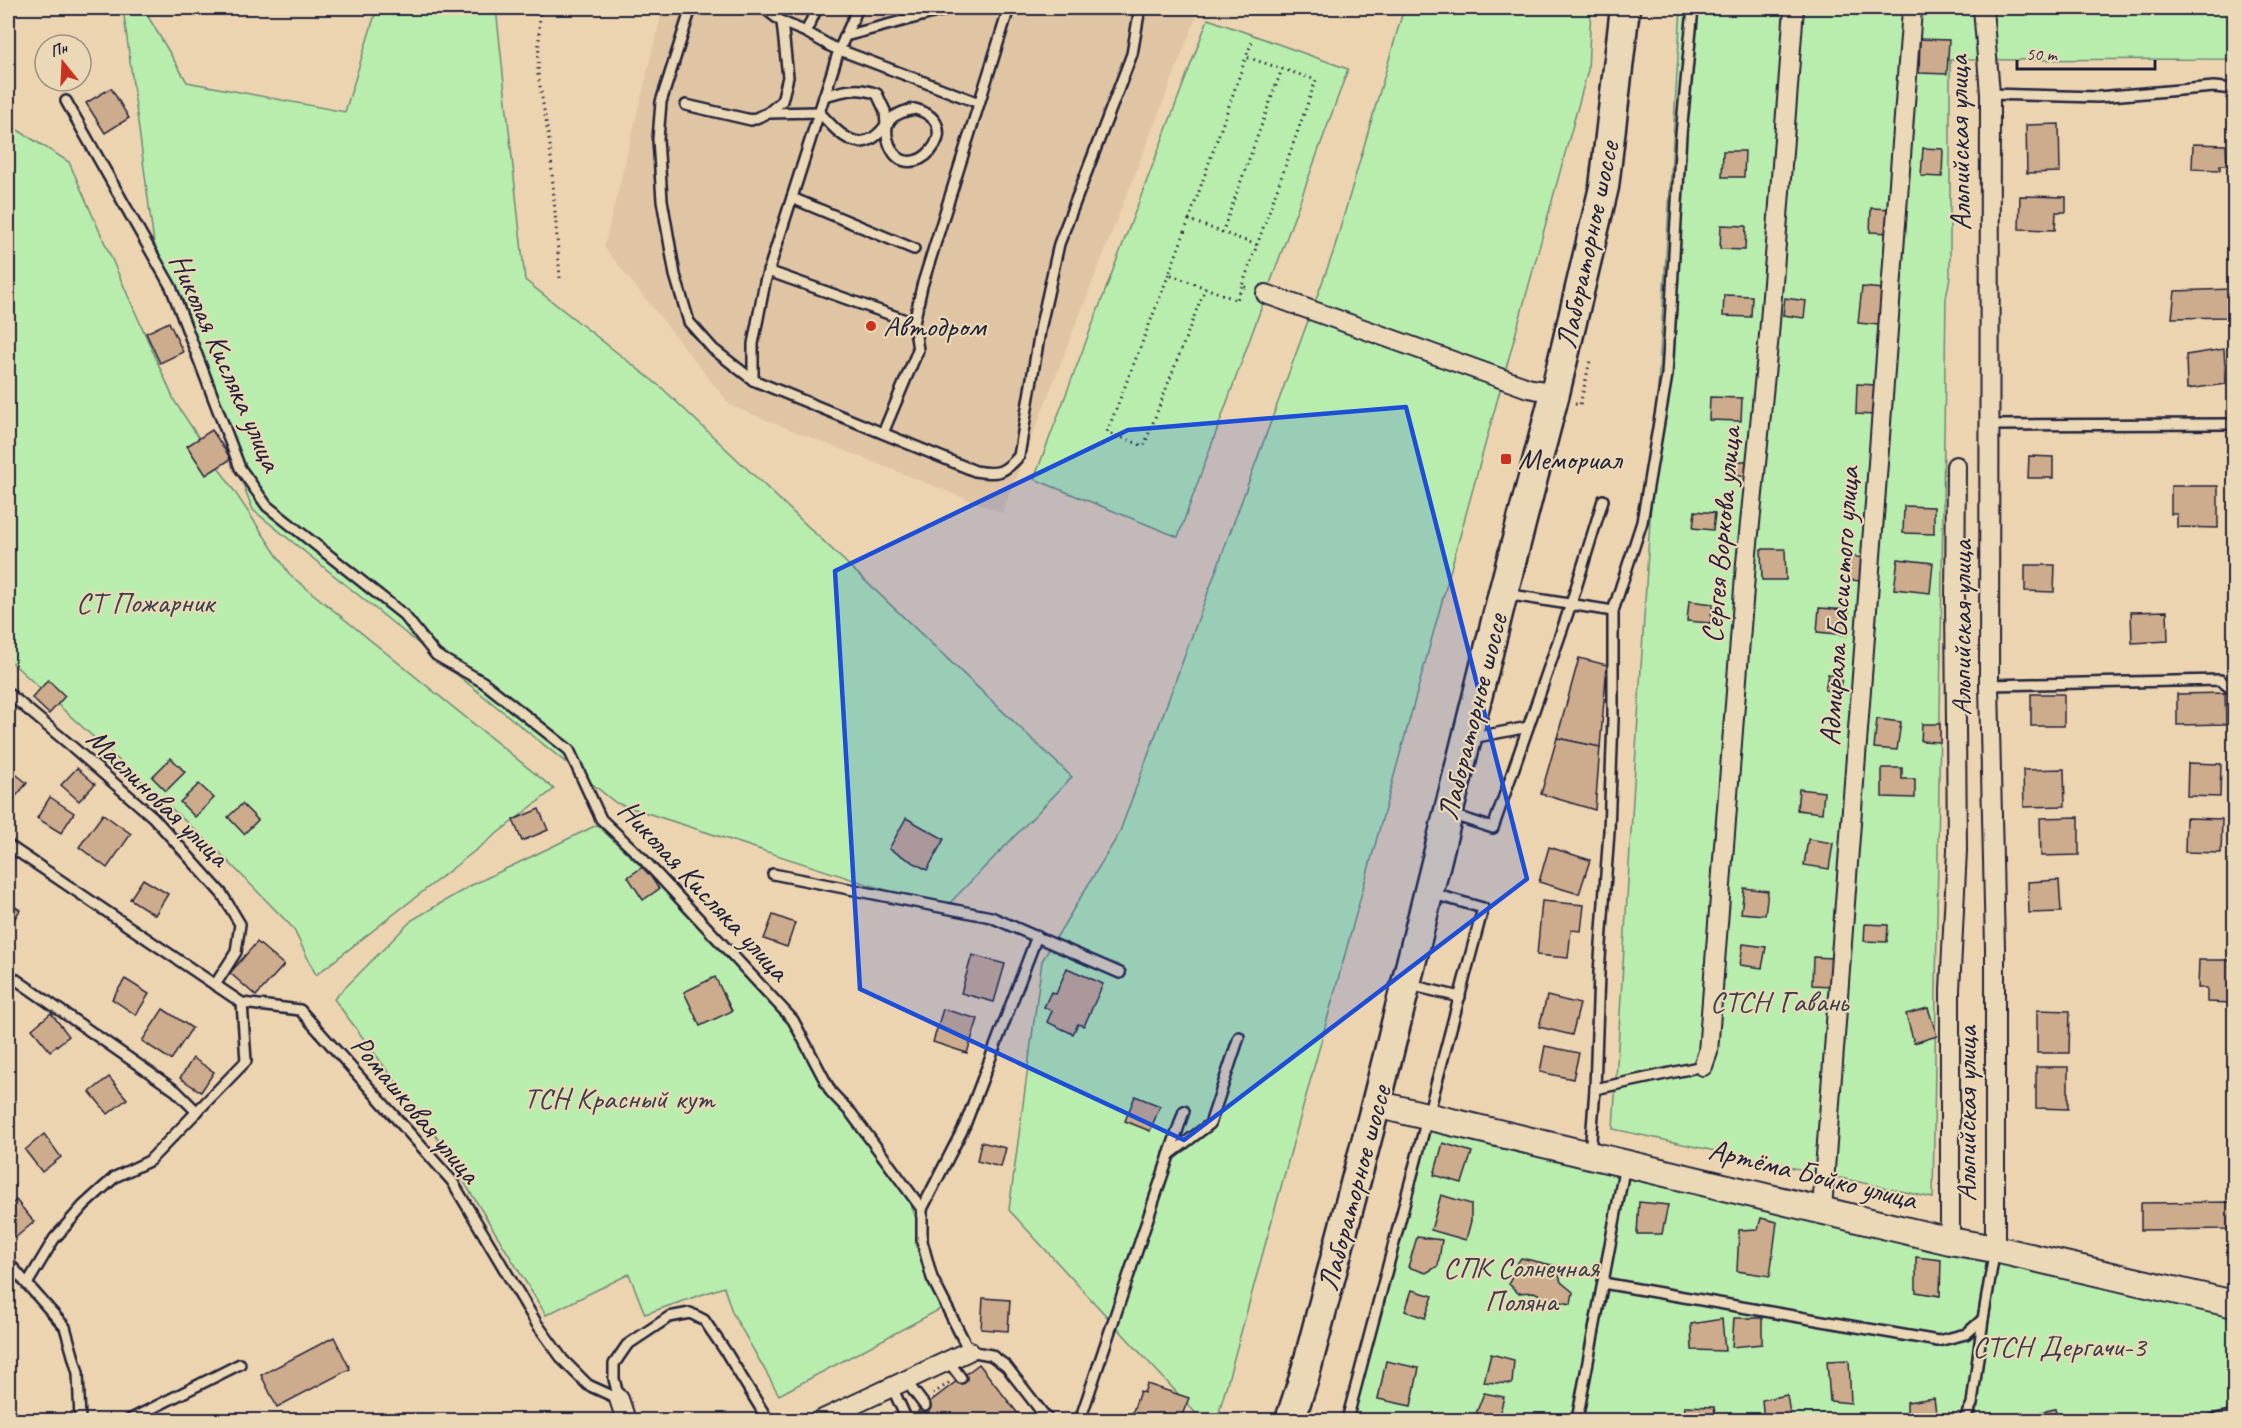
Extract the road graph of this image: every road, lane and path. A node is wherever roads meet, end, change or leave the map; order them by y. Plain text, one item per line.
1 (540, 8) edge
2 (691, 8) edge
3 (764, 8) edge
4 (817, 8) edge
5 (858, 8) edge
6 (952, 8) edge
7 (1009, 8) edge
8 (1140, 8) edge
9 (1625, 8) edge
10 (1693, 8) edge
11 (1794, 8) edge
12 (1914, 8) edge
13 (1983, 8) edge
14 (782, 22) junction
15 (806, 32) junction
16 (845, 36) junction
17 (1252, 42) dead end
18 (839, 50) junction
19 (1246, 57) junction
20 (1282, 69) junction
21 (2235, 89) edge
22 (1990, 94) junction
23 (824, 96) junction
24 (66, 100) dead end
25 (979, 103) junction
26 (686, 105) dead end
27 (819, 112) junction
28 (768, 113) junction
29 (886, 125) junction
30 (792, 198) junction
31 (1190, 220) junction
32 (1222, 233) junction
33 (1257, 245) junction
34 (914, 249) dead end
35 (768, 271) junction
36 (1169, 274) junction
37 (560, 278) dead end
38 (1242, 286) junction
39 (1205, 288) junction
40 (1266, 294) joint
41 (914, 323) junction
42 (753, 380) junction
43 (1555, 393) junction
44 (2235, 424) edge
45 (1990, 425) junction
46 (883, 433) junction
47 (1956, 466) dead end
48 (1603, 500) dead end
49 (1503, 593) junction
50 (1571, 604) junction
51 (1613, 611) junction
52 (1989, 685) junction
53 (2235, 691) edge
54 (8, 693) edge
55 (1528, 727) junction
56 (1467, 739) junction
57 (1448, 813) junction
58 (8, 845) edge
59 (773, 874) dead end
60 (1428, 893) junction
61 (1037, 936) junction
62 (1120, 973) dead end
63 (8, 974) edge
64 (1406, 984) junction
65 (215, 985) junction
66 (1460, 997) junction
67 (242, 1004) junction
68 (1239, 1037) dead end
69 (1703, 1066) joint
70 (1595, 1089) junction
71 (1376, 1104) junction
72 (1184, 1111) dead end
73 (197, 1112) junction
74 (1429, 1116) junction
75 (1169, 1155) junction
76 (1590, 1155) junction
77 (1626, 1162) junction
78 (922, 1209) junction
79 (1822, 1209) junction
80 (1950, 1241) junction
81 (1995, 1249) junction
82 (8, 1262) edge
83 (1603, 1282) junction
84 (27, 1284) junction
85 (2235, 1304) edge
86 (1983, 1319) junction
87 (969, 1351) junction
88 (948, 1361) junction
89 (240, 1364) dead end
90 (960, 1378) dead end
91 (899, 1384) junction
92 (619, 1399) junction
93 (925, 1406) dead end
94 (2235, 1414) edge
95 (81, 1420) edge
96 (129, 1420) edge
97 (626, 1420) edge
98 (768, 1420) edge
99 (821, 1420) edge
100 (907, 1420) edge
101 (1048, 1420) edge
102 (1080, 1420) edge
103 (1290, 1420) edge
104 (1347, 1420) edge
105 (1577, 1420) edge
106 (1964, 1420) edge
107 (2212, 1420) edge

1 - 37 path
2 - 42 lane
3 - 14 lane
4 - 15 lane
5 - 16 lane
6 - 16 lane
7 - 25 lane
8 - 46 lane
9 - 43 main road, Лабораторное шоссе
10 - 51 lane
11 - 69 street, Сергея Воркова улица
12 - 79 street, Адмирала Басистого улица
13 - 22 street, Альпийская улица
14 - 15 lane
14 - 28 lane
15 - 18 lane
16 - 18 lane
17 - 19 path
18 - 23 lane
18 - 25 lane
19 - 20 path
19 - 31 path
20 - 32 path
20 - 33 path
21 - 22 lane
22 - 45 street, Альпийская улица
23 - 27 lane
23 - 29 lane
24 - 78 lane, Николая Кисляка улица
25 - 41 lane
26 - 28 lane
27 - 28 lane
27 - 29 lane
27 - 30 lane
29 - 29 lane
30 - 34 lane
30 - 35 lane
31 - 32 path
31 - 36 path
32 - 33 path
33 - 38 path
35 - 41 lane
35 - 42 lane
36 - 39 path
36 - 39 path
38 - 39 path
38 - 40 path
40 - 43 street
41 - 46 lane
42 - 46 lane
43 - 49 main road, Лабораторное шоссе
44 - 45 lane
45 - 52 street, Альпийская улица
47 - 80 street
48 - 50 lane
49 - 50 lane
49 - 56 main road, Лабораторное шоссе
50 - 51 lane
50 - 55 lane
51 - 70 lane
52 - 53 lane
52 - 81 street, Альпийская улица
54 - 65 lane, Маслиновая улица
55 - 56 lane
55 - 57 lane
56 - 57 main road, Лабораторное шоссе
57 - 60 main road, Лабораторное шоссе
58 - 65 lane, Ромашковая улица
59 - 61 lane
60 - 64 main road, Лабораторное шоссе
60 - 66 lane
61 - 62 lane
61 - 78 lane
63 - 73 lane
64 - 66 lane
64 - 71 main road, Лабораторное шоссе
65 - 67 lane, Ромашковая улица
66 - 74 lane
67 - 73 lane
67 - 92 lane, Ромашковая улица
68 - 75 lane
69 - 70 lane
70 - 76 lane
71 - 74 main road, Артёма Бойко улица
71 - 103 main road, Лабораторное шоссе
72 - 75 lane
73 - 84 lane
74 - 76 main road, Артёма Бойко улица
74 - 104 lane
75 - 102 lane
76 - 77 main road, Артёма Бойко улица
77 - 79 main road, Артёма Бойко улица
77 - 83 lane
78 - 87 lane
79 - 80 main road, Артёма Бойко улица
80 - 81 main road, Артёма Бойко улица
81 - 85 main road, Артёма Бойко улица
81 - 86 lane
82 - 84 lane
83 - 86 lane
83 - 105 lane
84 - 95 lane
86 - 106 lane
87 - 88 street
87 - 101 lane
88 - 90 lane
88 - 91 street
89 - 96 lane
91 - 93 lane
91 - 99 street
91 - 100 lane
92 - 97 street
92 - 98 lane
94 - 107 lane

